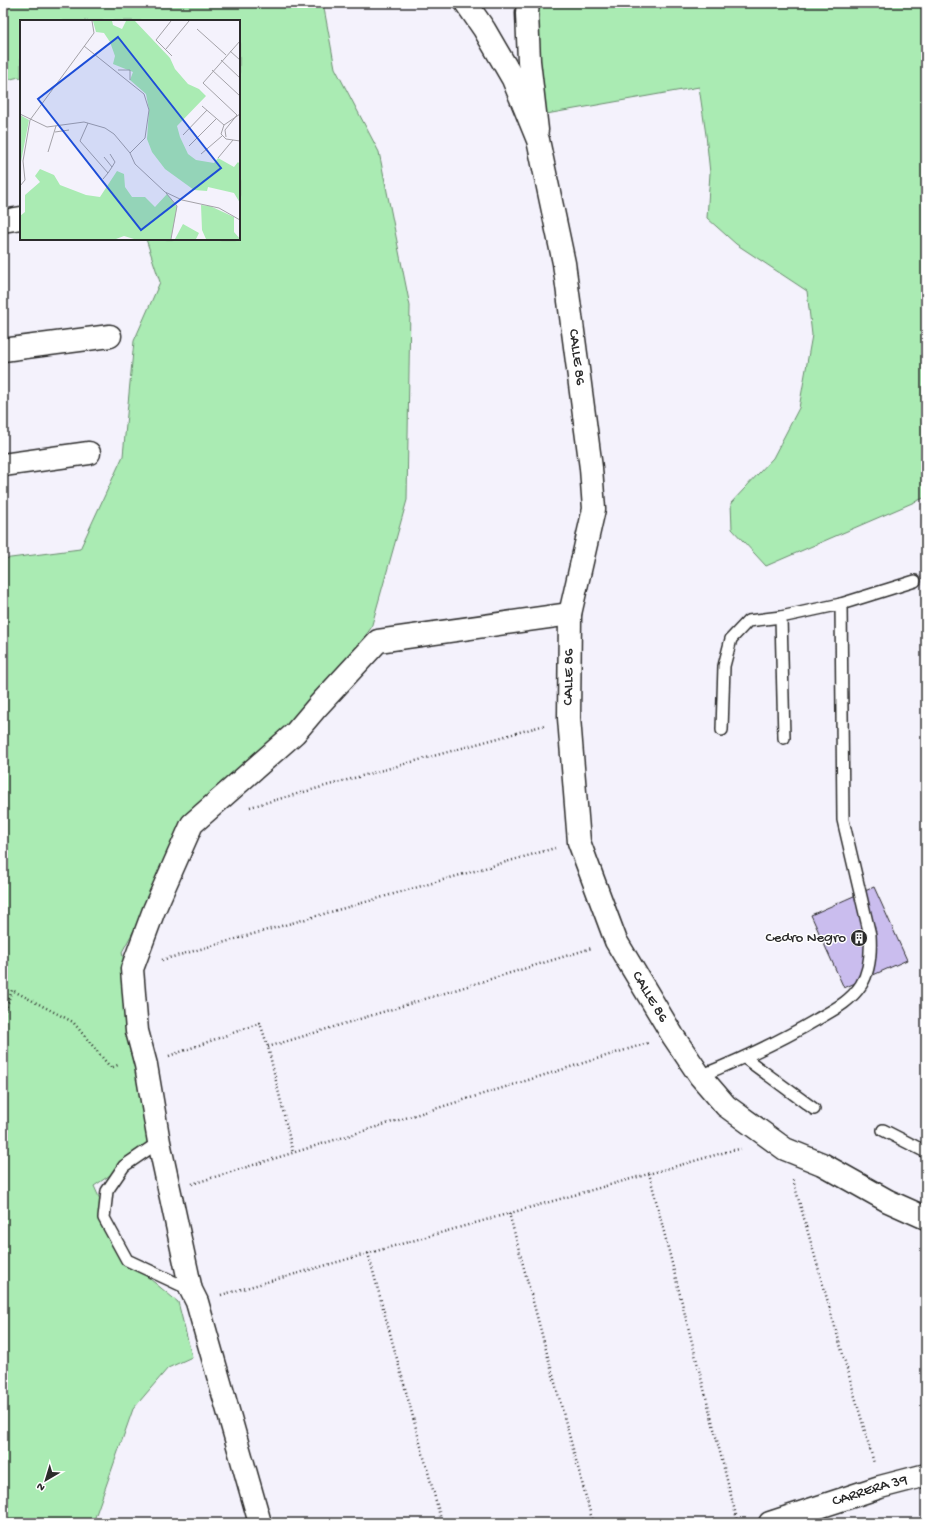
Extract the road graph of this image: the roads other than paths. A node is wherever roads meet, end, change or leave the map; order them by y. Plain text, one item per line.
1 (466, 3) edge
2 (528, 3) edge
3 (538, 140) junction
4 (20, 218) edge
5 (3, 221) edge
6 (110, 336) dead end
7 (3, 350) edge
8 (89, 453) dead end
9 (3, 465) edge
10 (915, 581) dead end
11 (841, 604) junction
12 (570, 614) junction
13 (781, 617) junction
14 (722, 730) dead end
15 (784, 738) dead end
16 (745, 1058) junction
17 (700, 1076) junction
18 (814, 1109) dead end
19 (883, 1130) dead end
20 (159, 1142) junction
21 (926, 1152) edge
22 (926, 1218) edge
23 (194, 1296) junction
24 (926, 1475) edge
25 (260, 1523) edge
26 (770, 1523) edge

1 - 3 street, CALLE 86
2 - 3 street
3 - 12 street, CALLE 86
4 - 5 street
6 - 7 street
8 - 9 street
10 - 11 lane
11 - 13 lane
11 - 16 lane
12 - 17 street, CALLE 86
12 - 20 street
13 - 14 lane
13 - 15 lane
16 - 17 lane
16 - 18 lane
17 - 22 street, CALLE 86
19 - 21 lane
20 - 23 street
20 - 23 lane
23 - 25 street
24 - 26 street, CARRERA 39

